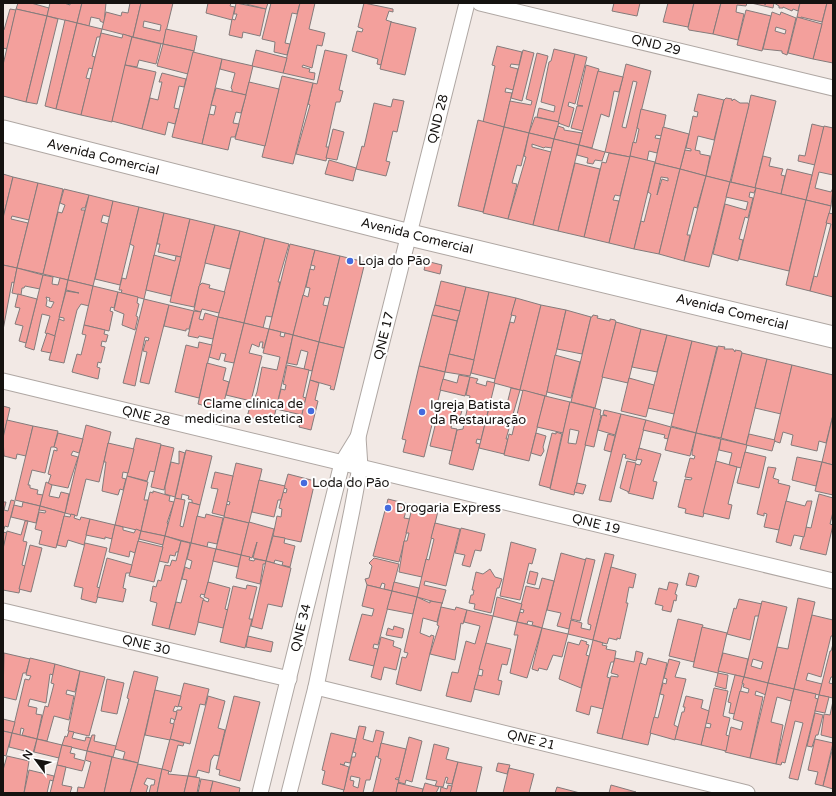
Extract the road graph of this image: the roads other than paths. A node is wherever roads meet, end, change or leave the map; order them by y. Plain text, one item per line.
1 (466, 3) edge
2 (480, 3) edge
3 (833, 88) edge
4 (3, 131) edge
5 (410, 235) junction
6 (833, 337) edge
7 (3, 381) edge
8 (358, 437) junction
9 (342, 463) junction
10 (360, 467) junction
11 (833, 581) edge
12 (3, 611) edge
13 (289, 680) junction
14 (316, 687) junction
15 (260, 793) edge
16 (289, 793) edge
17 (747, 793) edge

1 - 5 street, QND 28
2 - 3 street, QND 29
4 - 5 main road, Avenida Comercial
5 - 6 main road, Avenida Comercial
5 - 8 street, QNE 17
7 - 9 street, QNE 28
8 - 9 street, QNE 17
8 - 10 street, QNE 17
9 - 10 street, QNE 28
9 - 13 street, QNE 34
10 - 11 street, QNE 19
10 - 14 street, QNE 34
12 - 13 street, QNE 30
13 - 15 street, QNE 34
14 - 16 street, QNE 34
14 - 17 street, QNE 21

